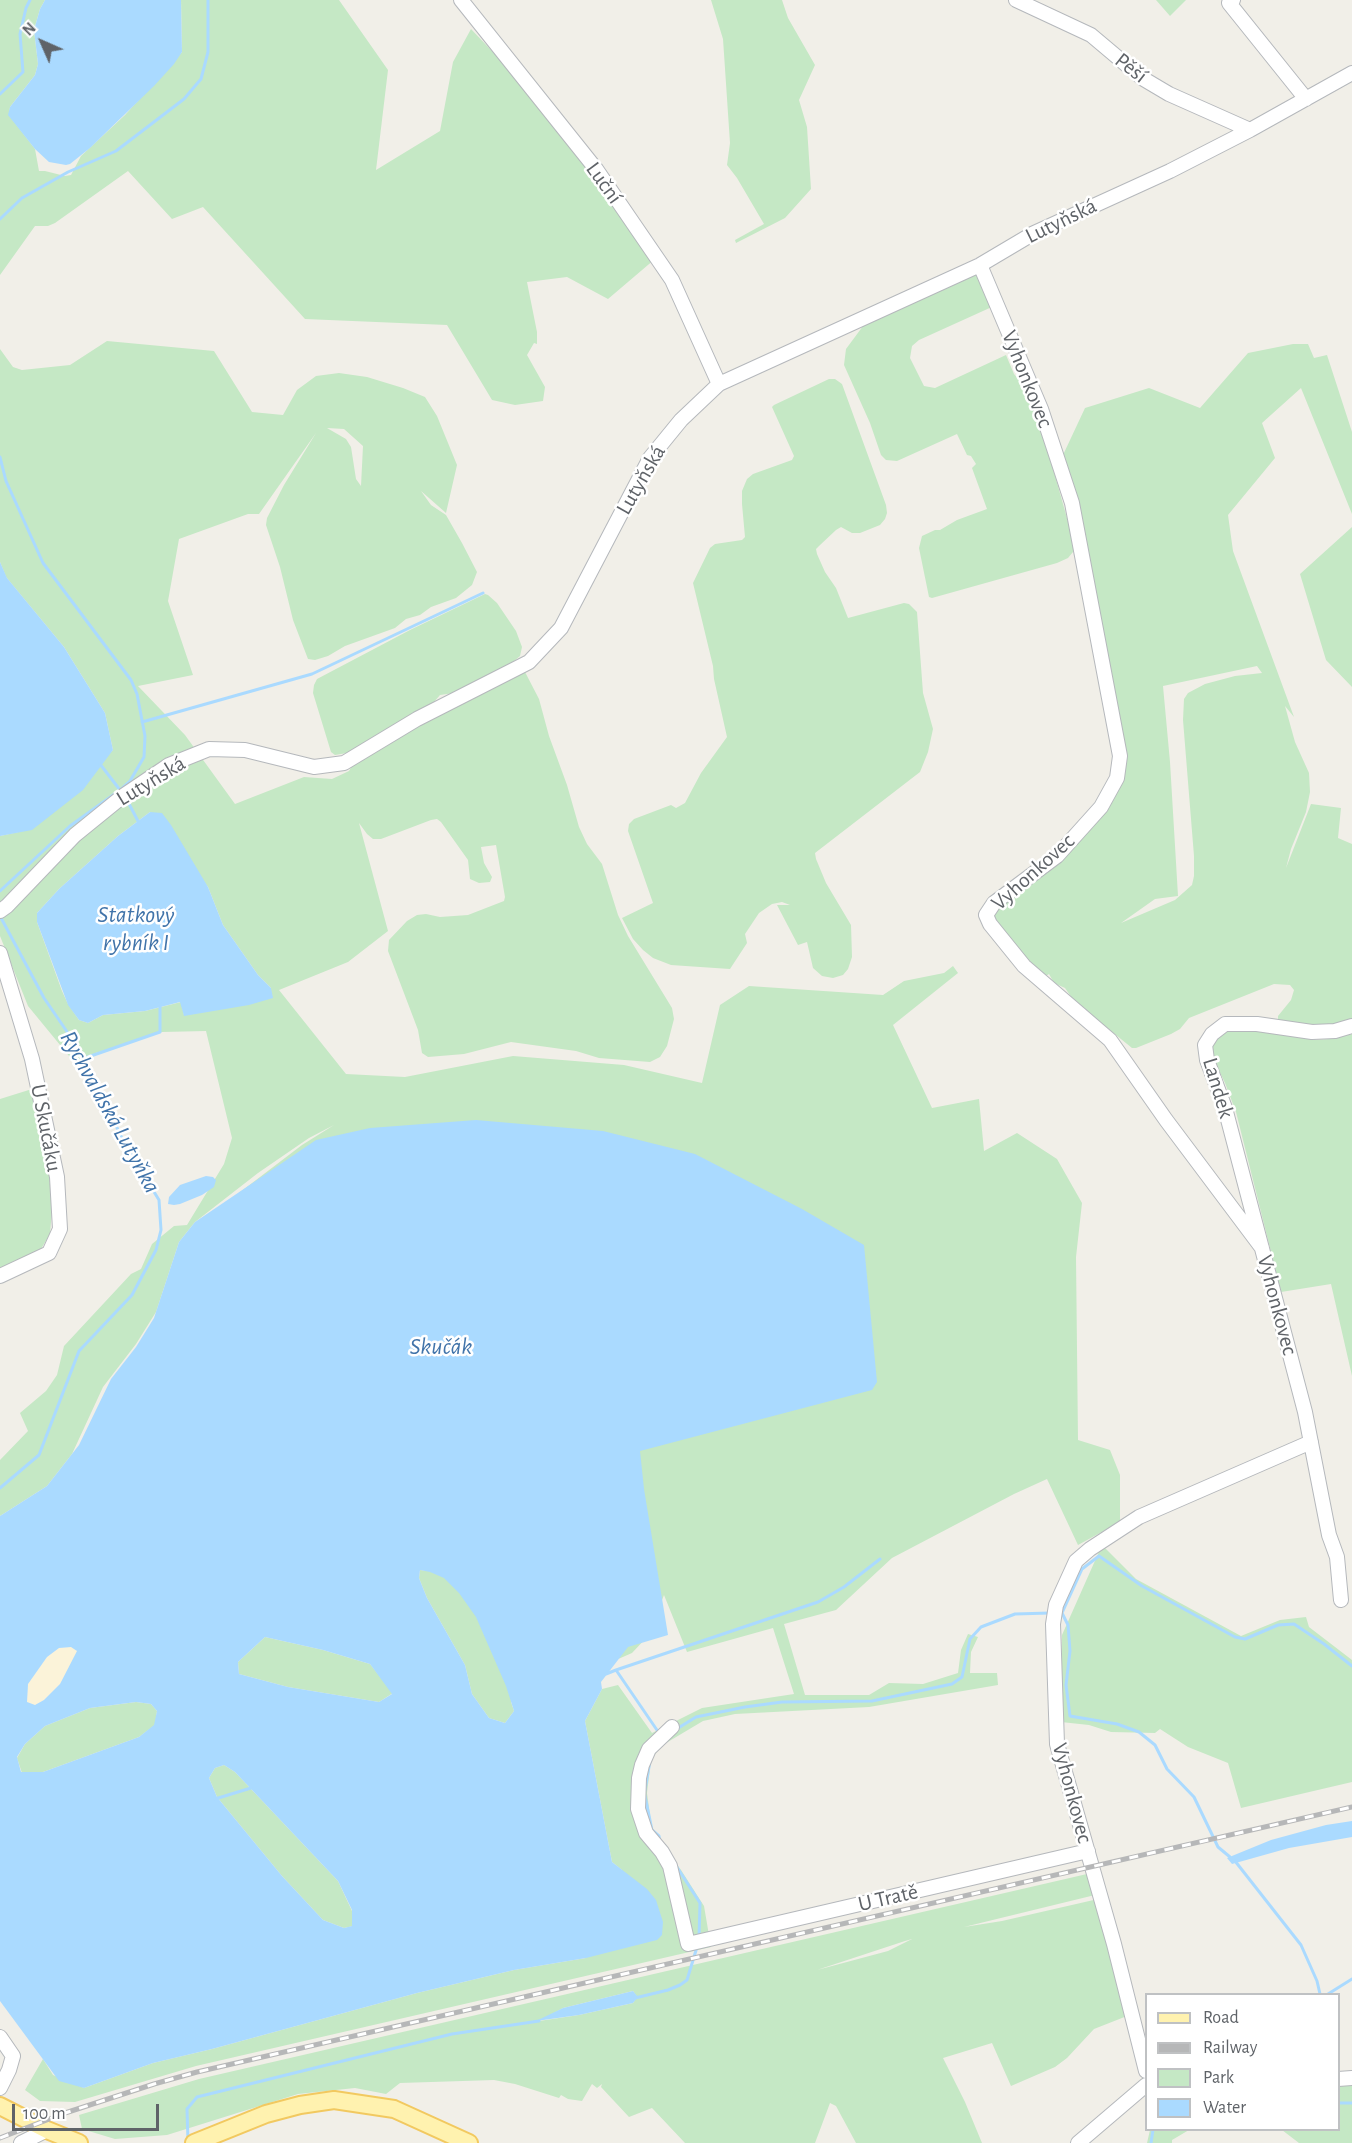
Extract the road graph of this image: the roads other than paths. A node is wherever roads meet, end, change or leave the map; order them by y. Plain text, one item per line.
1 (461, 0) edge
2 (1016, 0) edge
3 (1233, 0) edge
4 (1352, 73) edge
5 (1306, 99) junction
6 (1250, 130) junction
7 (980, 265) junction
8 (719, 384) junction
9 (0, 912) edge
10 (0, 953) edge
11 (1352, 1026) edge
12 (1262, 1248) junction
13 (0, 1275) edge
14 (1311, 1442) junction
15 (1341, 1600) dead end
16 (665, 1734) dead end
17 (1088, 1851) junction
18 (0, 2037) edge
19 (1145, 2067) edge
20 (1145, 2086) edge
21 (0, 2088) edge
22 (0, 2106) edge
23 (47, 2130) junction
24 (21, 2143) edge
25 (79, 2143) edge
26 (194, 2143) edge
27 (469, 2143) edge
28 (1078, 2143) edge

1 - 8 street, Luční
2 - 6 street, Pěší
3 - 5 street
4 - 5 street, Lutyňská
5 - 6 street, Lutyňská
6 - 7 street, Lutyňská
7 - 8 street, Lutyňská
7 - 12 street, Vyhonkovec
8 - 9 street, Lutyňská
10 - 13 street, U Skučáku
11 - 12 street, Landek
12 - 14 street, Vyhonkovec
14 - 15 street, Vyhonkovec
14 - 17 street, Vyhonkovec
16 - 17 street, U Tratě
17 - 19 street, Vyhonkovec
18 - 21 street
20 - 28 street
22 - 23 main road
23 - 24 street
23 - 25 main road
26 - 27 main road

